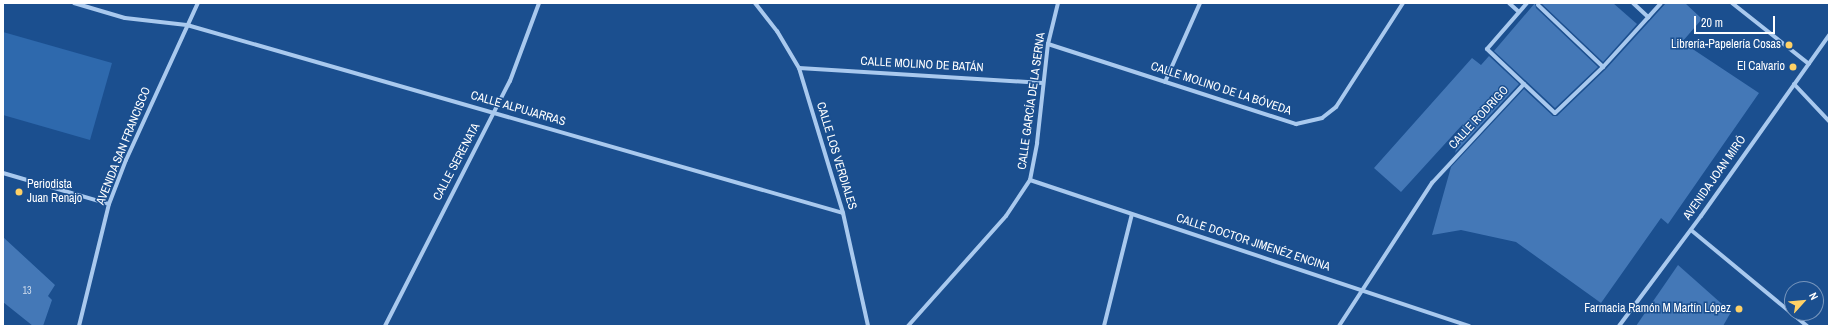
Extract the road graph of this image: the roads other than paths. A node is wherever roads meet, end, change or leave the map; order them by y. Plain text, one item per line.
1 (74, 3) edge
2 (198, 3) edge
3 (539, 3) edge
4 (755, 3) edge
5 (1058, 3) edge
6 (1200, 3) edge
7 (1403, 3) edge
8 (1509, 3) edge
9 (1527, 3) edge
10 (1633, 3) edge
11 (1661, 3) edge
12 (1732, 3) edge
13 (1538, 5) dead end
14 (1519, 12) junction
15 (1648, 17) junction
16 (186, 26) junction
17 (1829, 34) edge
18 (1048, 44) junction
19 (1809, 64) junction
20 (1603, 67) junction
21 (799, 68) junction
22 (1165, 82) junction
23 (1043, 83) junction
24 (1524, 84) junction
25 (1794, 84) junction
26 (494, 113) junction
27 (1829, 121) edge
28 (3, 173) edge
29 (1030, 180) junction
30 (109, 204) junction
31 (844, 213) junction
32 (1132, 214) junction
33 (1691, 230) junction
34 (1365, 290) junction
35 (79, 326) edge
36 (385, 326) edge
37 (868, 326) edge
38 (908, 326) edge
39 (1104, 326) edge
40 (1339, 326) edge
41 (1469, 326) edge
42 (1619, 326) edge
43 (1807, 326) edge

1 - 16 street, CALLE ALPUJARRAS
2 - 16 street, AVENIDA SAN FRANCISCO
3 - 26 street, CALLE SERENATA
4 - 21 street, CALLE LOS VERDIALES
5 - 18 street, CALLE GARCÍA DE LA SERNA
6 - 22 street
7 - 22 street, CALLE MOLINO DE LA BÓVEDA
8 - 14 street
9 - 14 street
10 - 15 street
11 - 15 street, CALLE RODRIGO
12 - 19 street
13 - 20 street
14 - 24 street
15 - 20 street, CALLE RODRIGO
16 - 26 street, CALLE ALPUJARRAS
16 - 30 street, AVENIDA SAN FRANCISCO
17 - 19 street, AVENIDA JOAN MIRÓ
18 - 22 street, CALLE MOLINO DE LA BÓVEDA
18 - 23 street, CALLE GARCÍA DE LA SERNA
19 - 25 street, AVENIDA JOAN MIRÓ
20 - 24 street, CALLE RODRIGO
21 - 23 street, CALLE MOLINO DE BATÁN
21 - 31 street, CALLE LOS VERDIALES
23 - 29 street, CALLE GARCÍA DE LA SERNA
24 - 34 street, CALLE RODRIGO
25 - 27 street
25 - 33 street, AVENIDA JOAN MIRÓ
26 - 31 street, CALLE ALPUJARRAS
26 - 36 street, CALLE SERENATA
28 - 30 street
29 - 32 street, CALLE DOCTOR JIMENÉZ ENCINA
29 - 38 street, CALLE GARCÍA DE LA SERNA
30 - 35 street, AVENIDA SAN FRANCISCO
31 - 37 street, CALLE LOS VERDIALES
32 - 34 street, CALLE DOCTOR JIMENÉZ ENCINA
32 - 39 street
33 - 42 street
33 - 43 street, AVENIDA JOAN MIRÓ
34 - 40 street, CALLE RODRIGO
34 - 41 street, CALLE DOCTOR JIMENÉZ ENCINA

